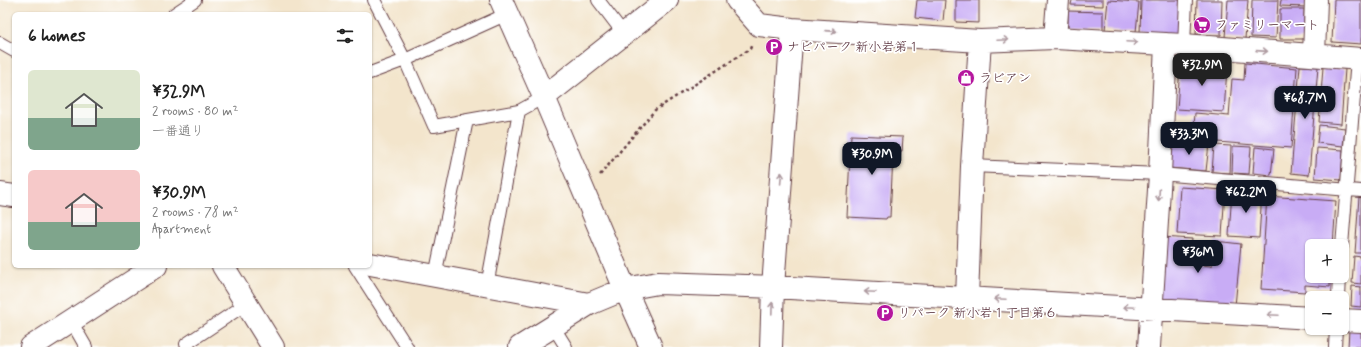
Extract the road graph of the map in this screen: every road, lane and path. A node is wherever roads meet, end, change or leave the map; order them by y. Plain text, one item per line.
1 (195, 0) edge
2 (374, 0) edge
3 (598, 0) edge
4 (667, 0) edge
5 (737, 0) edge
6 (1058, 0) edge
7 (1186, 0) edge
8 (1316, 0) edge
9 (504, 7) edge
10 (177, 12) edge
11 (759, 25) junction
12 (792, 29) junction
13 (624, 34) junction
14 (1055, 38) junction
15 (980, 42) junction
16 (0, 43) edge
17 (1175, 44) junction
18 (12, 50) edge
19 (1314, 55) junction
20 (1359, 59) edge
21 (405, 60) junction
22 (372, 72) edge
23 (544, 97) junction
24 (519, 111) junction
25 (467, 120) junction
26 (972, 166) junction
27 (1160, 174) junction
28 (1346, 190) junction
29 (1361, 191) edge
30 (584, 193) junction
31 (0, 194) edge
32 (12, 196) edge
33 (1342, 239) edge
34 (372, 264) edge
35 (153, 268) edge
36 (224, 268) edge
37 (356, 268) edge
38 (435, 276) junction
39 (487, 286) junction
40 (773, 287) junction
41 (625, 289) junction
42 (967, 298) junction
43 (246, 304) junction
44 (589, 304) junction
45 (1151, 308) junction
46 (1305, 318) edge
47 (1349, 320) edge
48 (71, 321) junction
49 (1361, 321) edge
50 (553, 326) junction
51 (1336, 335) edge
52 (31, 347) edge
53 (86, 347) edge
54 (188, 347) edge
55 (273, 347) edge
56 (407, 347) edge
57 (520, 347) edge
58 (566, 347) edge
59 (651, 347) edge
60 (771, 347) edge
61 (1149, 347) edge
62 (1335, 347) edge

1 - 10 lane
2 - 21 lane
3 - 13 lane
4 - 13 street
5 - 11 street
6 - 14 street
7 - 17 lane
8 - 19 street
9 - 21 lane
9 - 23 street
11 - 12 street
11 - 30 path
12 -> 15 street
40 -> 12 street
13 - 23 street
15 -> 14 street
14 -> 17 street
15 - 26 street
16 - 18 lane
17 -> 19 street
17 - 27 street
19 - 20 street
20 - 28 lane
21 - 22 lane
21 - 25 lane
23 - 24 lane
23 - 30 street
24 - 25 lane
24 - 39 lane
25 - 38 lane
26 - 27 lane
26 - 42 street
27 - 28 lane
27 -> 45 street
28 - 29 lane
28 - 33 lane
30 - 41 street
31 - 32 street
34 - 38 street
35 - 48 street
36 - 43 street
37 - 56 lane
38 - 39 street
39 - 44 street
40 - 41 street
42 -> 40 street
60 -> 40 street
41 - 44 street
41 - 59 street
45 -> 42 street
43 - 54 lane
43 - 55 street
44 - 50 street
46 -> 45 street
45 - 61 street
47 - 49 street
48 - 52 street
48 - 53 lane
50 - 57 street
50 - 58 lane
51 - 62 lane

